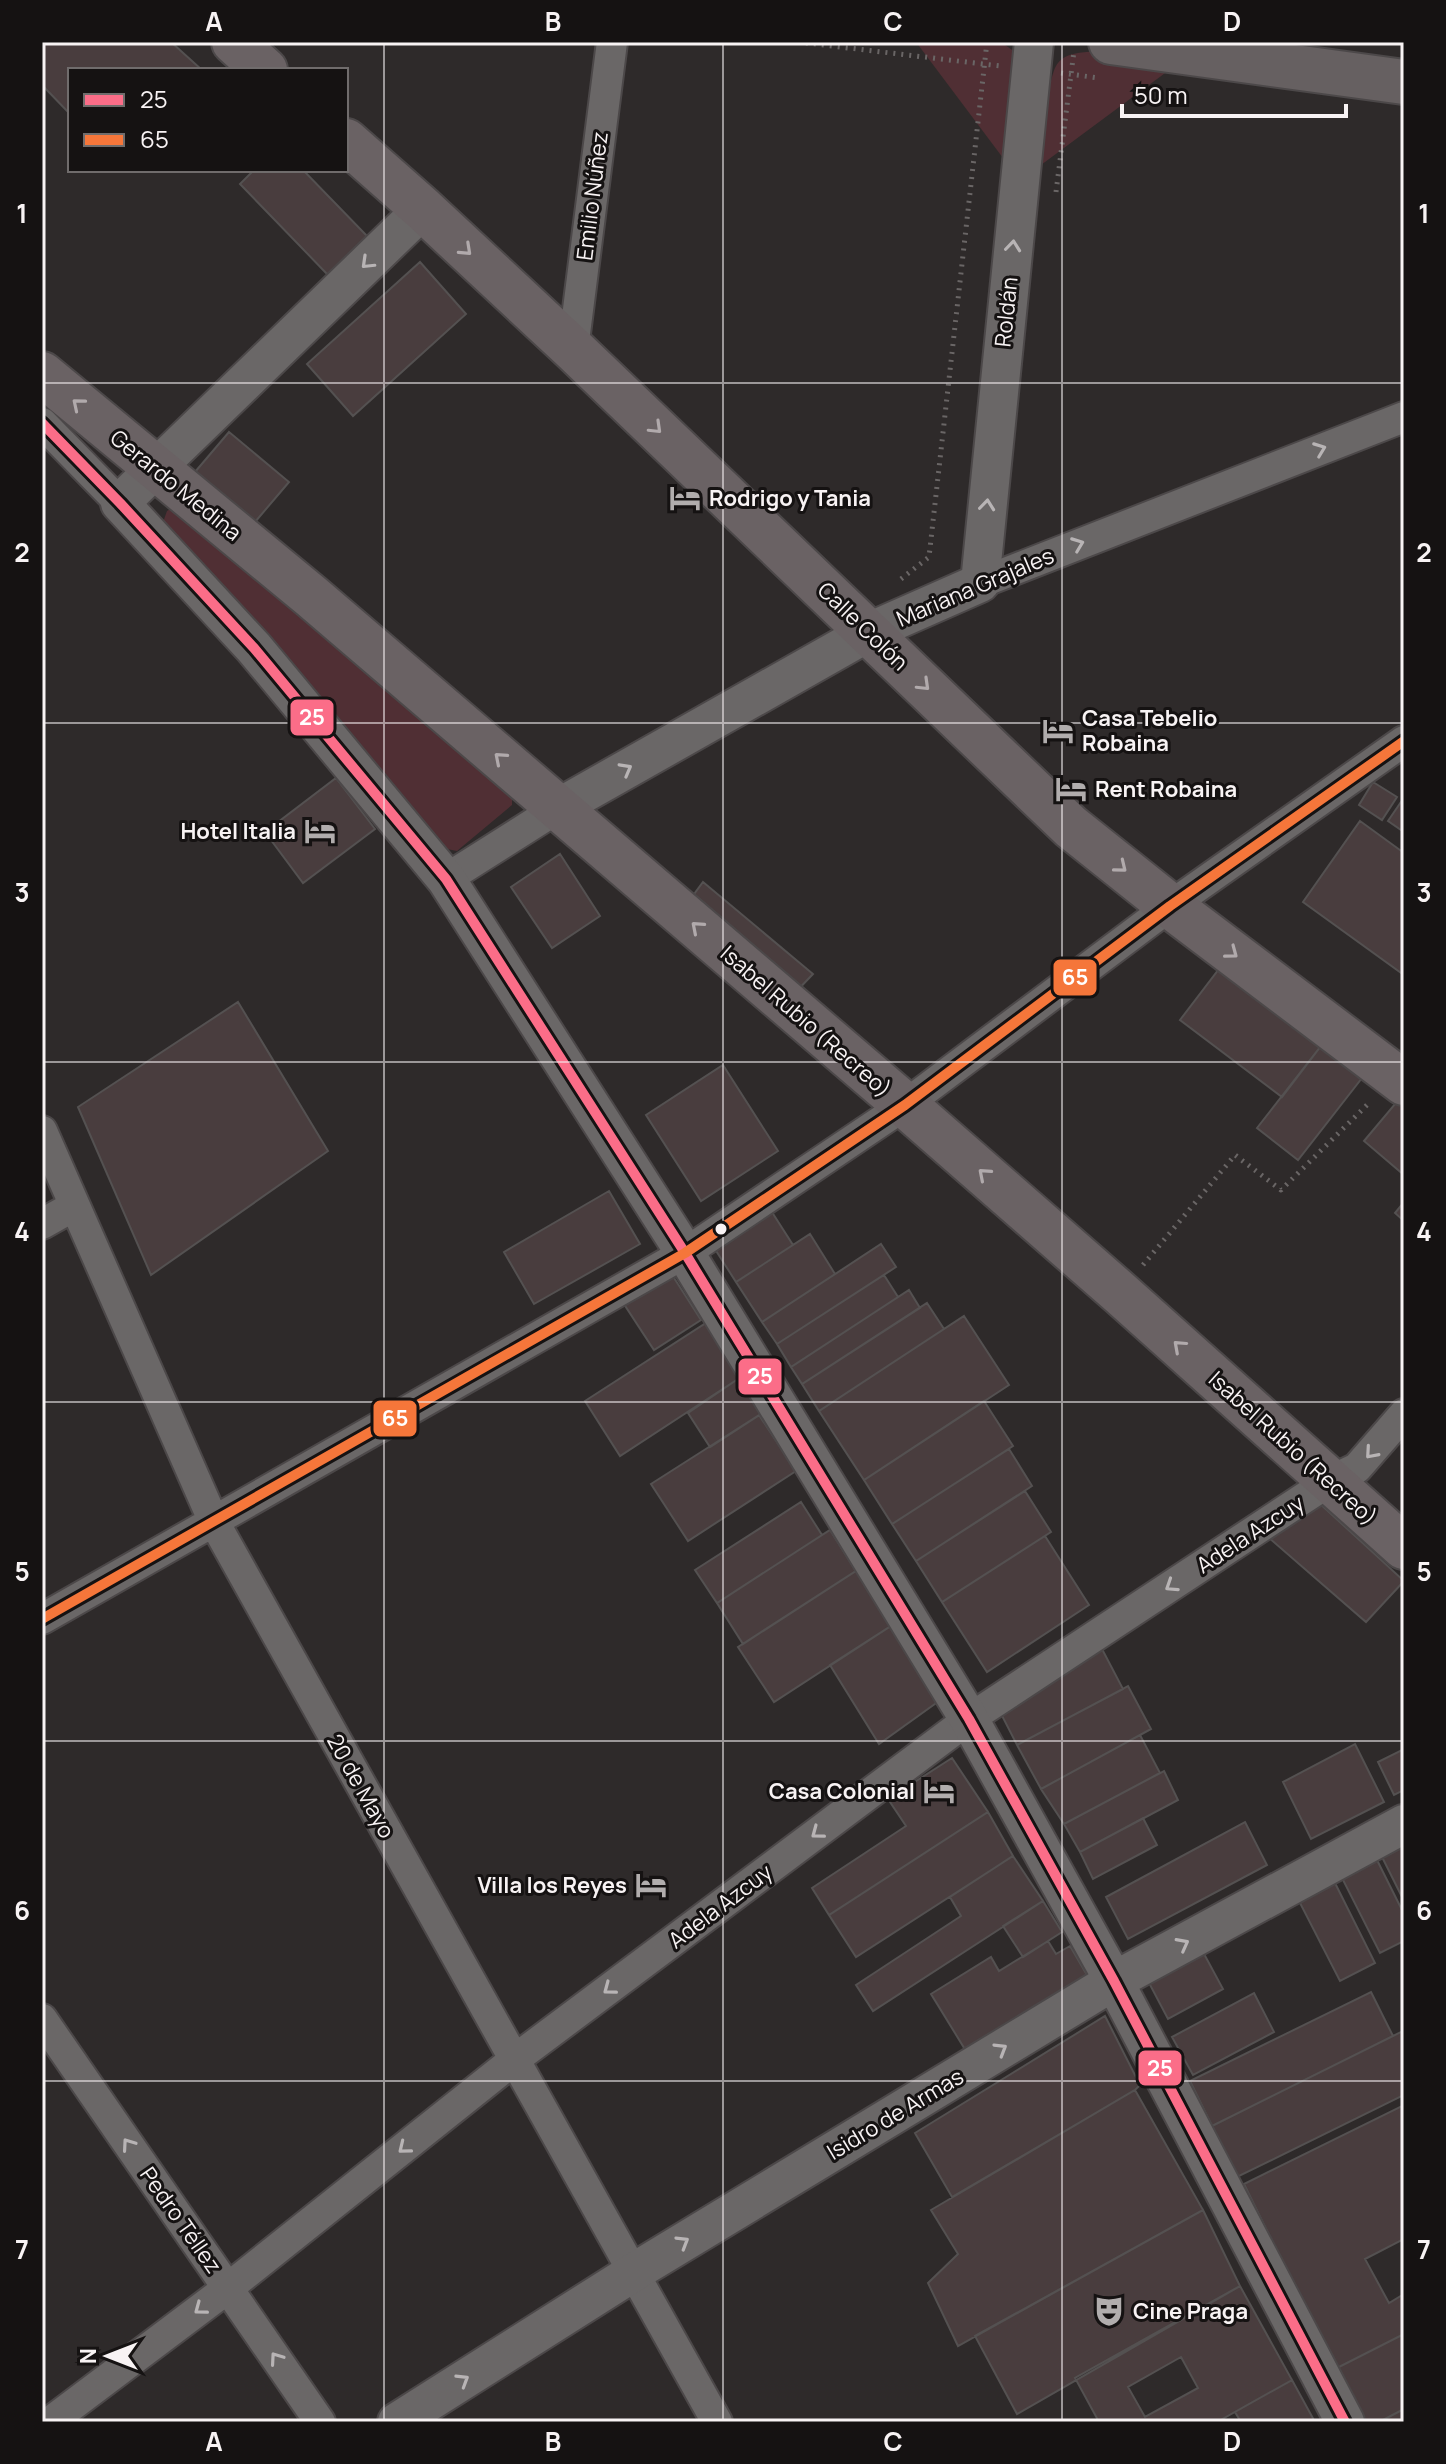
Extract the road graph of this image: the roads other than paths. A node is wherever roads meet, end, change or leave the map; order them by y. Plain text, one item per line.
1 (234, 42) edge
2 (612, 42) edge
3 (1034, 42) edge
4 (1111, 42) edge
5 (263, 68) edge
6 (1404, 82) edge
7 (348, 143) edge
8 (423, 209) junction
9 (573, 349) junction
10 (42, 374) edge
11 (1404, 417) edge
12 (42, 423) edge
13 (155, 469) junction
14 (120, 503) junction
15 (980, 583) junction
16 (311, 596) joint
17 (869, 632) junction
18 (1404, 741) edge
19 (558, 808) junction
20 (446, 879) junction
21 (1170, 906) junction
22 (1400, 1080) edge
23 (905, 1105) junction
24 (42, 1131) edge
25 (74, 1206) junction
26 (42, 1224) edge
27 (685, 1253) junction
28 (1404, 1414) edge
29 (1330, 1481) junction
30 (213, 1520) junction
31 (1404, 1547) edge
32 (42, 1619) edge
33 (969, 1719) junction
34 (1404, 1824) edge
35 (1114, 1981) junction
36 (42, 2019) edge
37 (514, 2060) junction
38 (634, 2272) junction
39 (228, 2288) junction
40 (50, 2422) edge
41 (320, 2422) edge
42 (397, 2422) edge
43 (717, 2422) edge
44 (1345, 2422) edge

1 - 5 main road
2 - 9 street, Emilio Núñez
15 -> 3 street, Roldán
4 - 6 main road
7 - 8 main road, Calle Colón
8 -> 9 main road, Calle Colón
8 -> 13 street
9 -> 17 main road, Calle Colón
13 -> 10 main road, Gerardo Medina
15 -> 11 street, Mariana Grajales
12 - 14 street, Gerardo Medina
13 - 14 street
13 - 16 main road, Gerardo Medina
14 - 20 street
15 - 17 street, Mariana Grajales
19 -> 16 main road, Isabel Rubio (Recreo)
19 -> 17 street, Mariana Grajales
17 -> 21 main road, Calle Colón
18 - 21 street
19 - 20 street, Mariana Grajales
23 -> 19 main road, Isabel Rubio (Recreo)
20 - 27 street
21 -> 22 main road, Calle Colón
21 - 23 street
23 - 27 street
29 -> 23 main road, Isabel Rubio (Recreo)
24 - 25 street, 20 de Mayo
25 - 26 street
25 - 30 street, 20 de Mayo
27 - 30 street
27 - 33 street
28 -> 29 street, Adela Azcuy
29 - 31 main road, Isabel Rubio (Recreo)
29 -> 33 street, Adela Azcuy
30 - 32 street
30 - 37 street, 20 de Mayo
33 - 35 street
33 -> 37 street, Adela Azcuy
35 -> 34 street, Isidro de Armas
38 -> 35 street, Isidro de Armas
35 - 44 street
39 -> 36 street, Pedro Téllez
37 - 38 street, 20 de Mayo
37 -> 39 street, Adela Azcuy
42 -> 38 street, Isidro de Armas
38 - 43 street, 20 de Mayo
39 -> 40 street, Adela Azcuy
41 -> 39 street, Pedro Téllez

